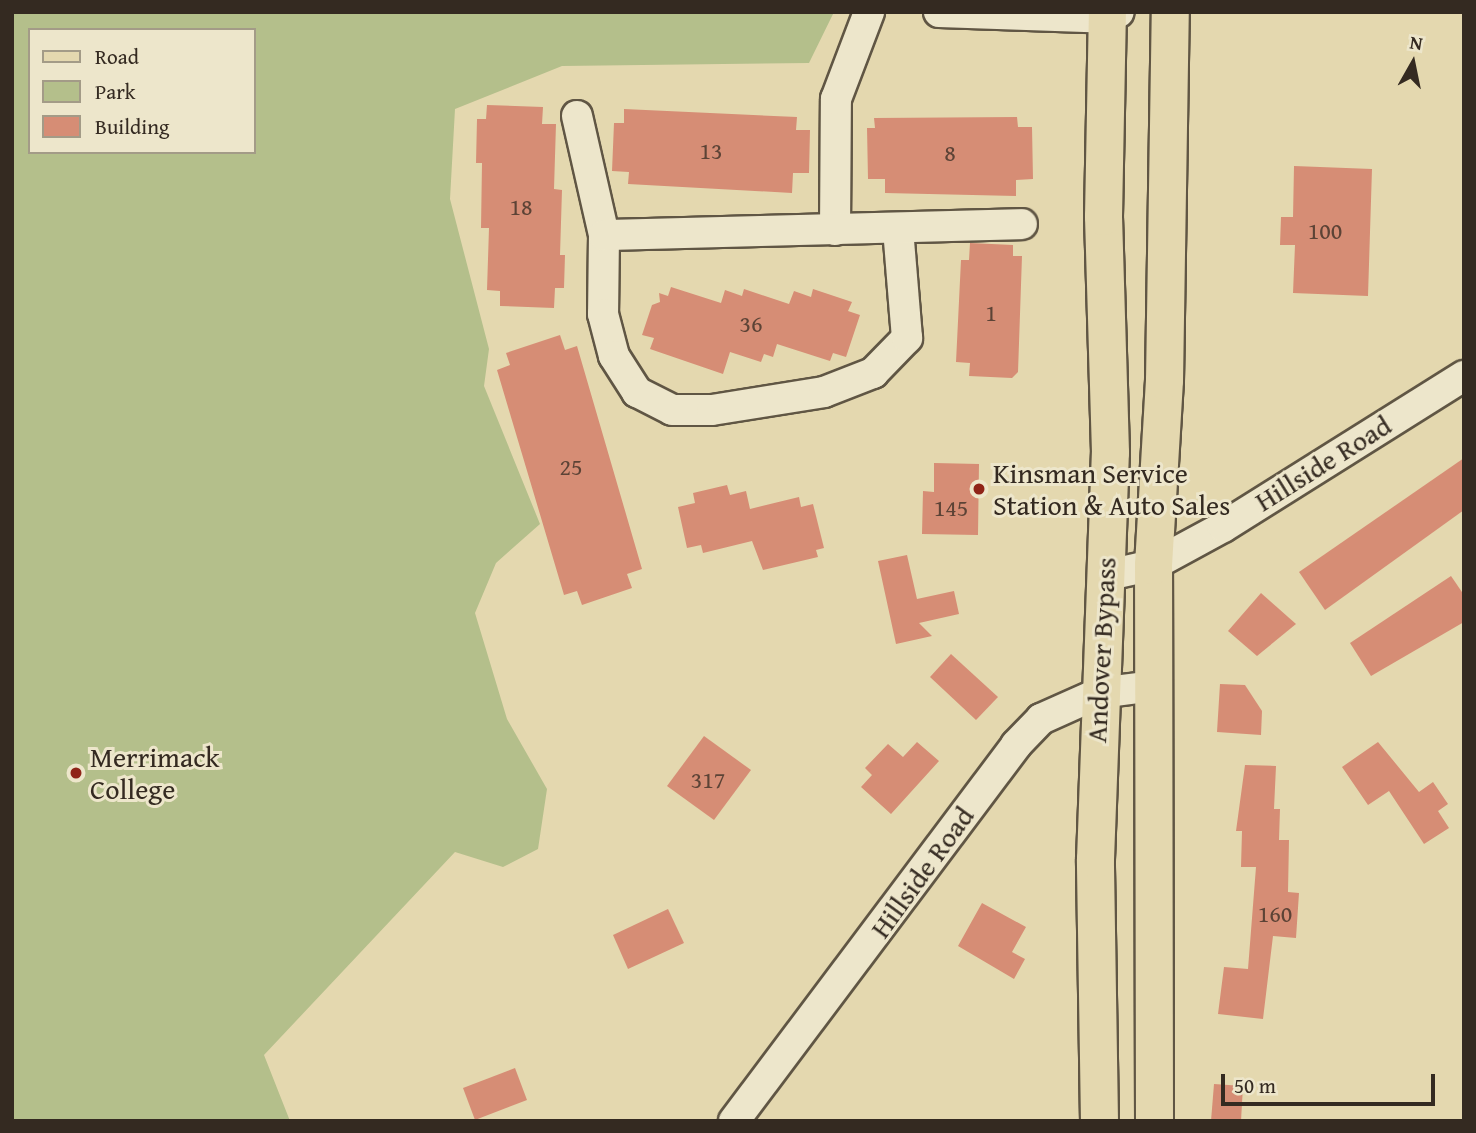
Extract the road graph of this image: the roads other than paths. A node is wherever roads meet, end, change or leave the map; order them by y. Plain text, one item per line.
1 (869, 12) edge
2 (939, 12) edge
3 (1170, 12) edge
4 (1111, 14) edge
5 (577, 116) dead end
6 (1022, 224) dead end
7 (898, 228) junction
8 (835, 230) junction
9 (604, 235) junction
10 (1464, 376) edge
11 (1153, 565) junction
12 (1104, 576) junction
13 (1153, 686) junction
14 (1099, 692) junction
15 (734, 1121) edge
16 (1099, 1121) edge
17 (1154, 1121) edge

1 - 8 street
2 - 4 street
3 - 11 main road, Andover Bypass
4 - 12 main road, Andover Bypass
5 - 9 street
6 - 7 street
7 - 8 street
7 - 9 street
8 - 9 street
10 - 11 street, Hillside Road
11 - 12 street, Hillside Road
11 - 13 main road, Andover Bypass
12 - 14 main road, Andover Bypass
13 - 14 street, Hillside Road
13 - 17 main road, Andover Bypass
14 - 15 street, Hillside Road
14 - 16 main road, Andover Bypass

